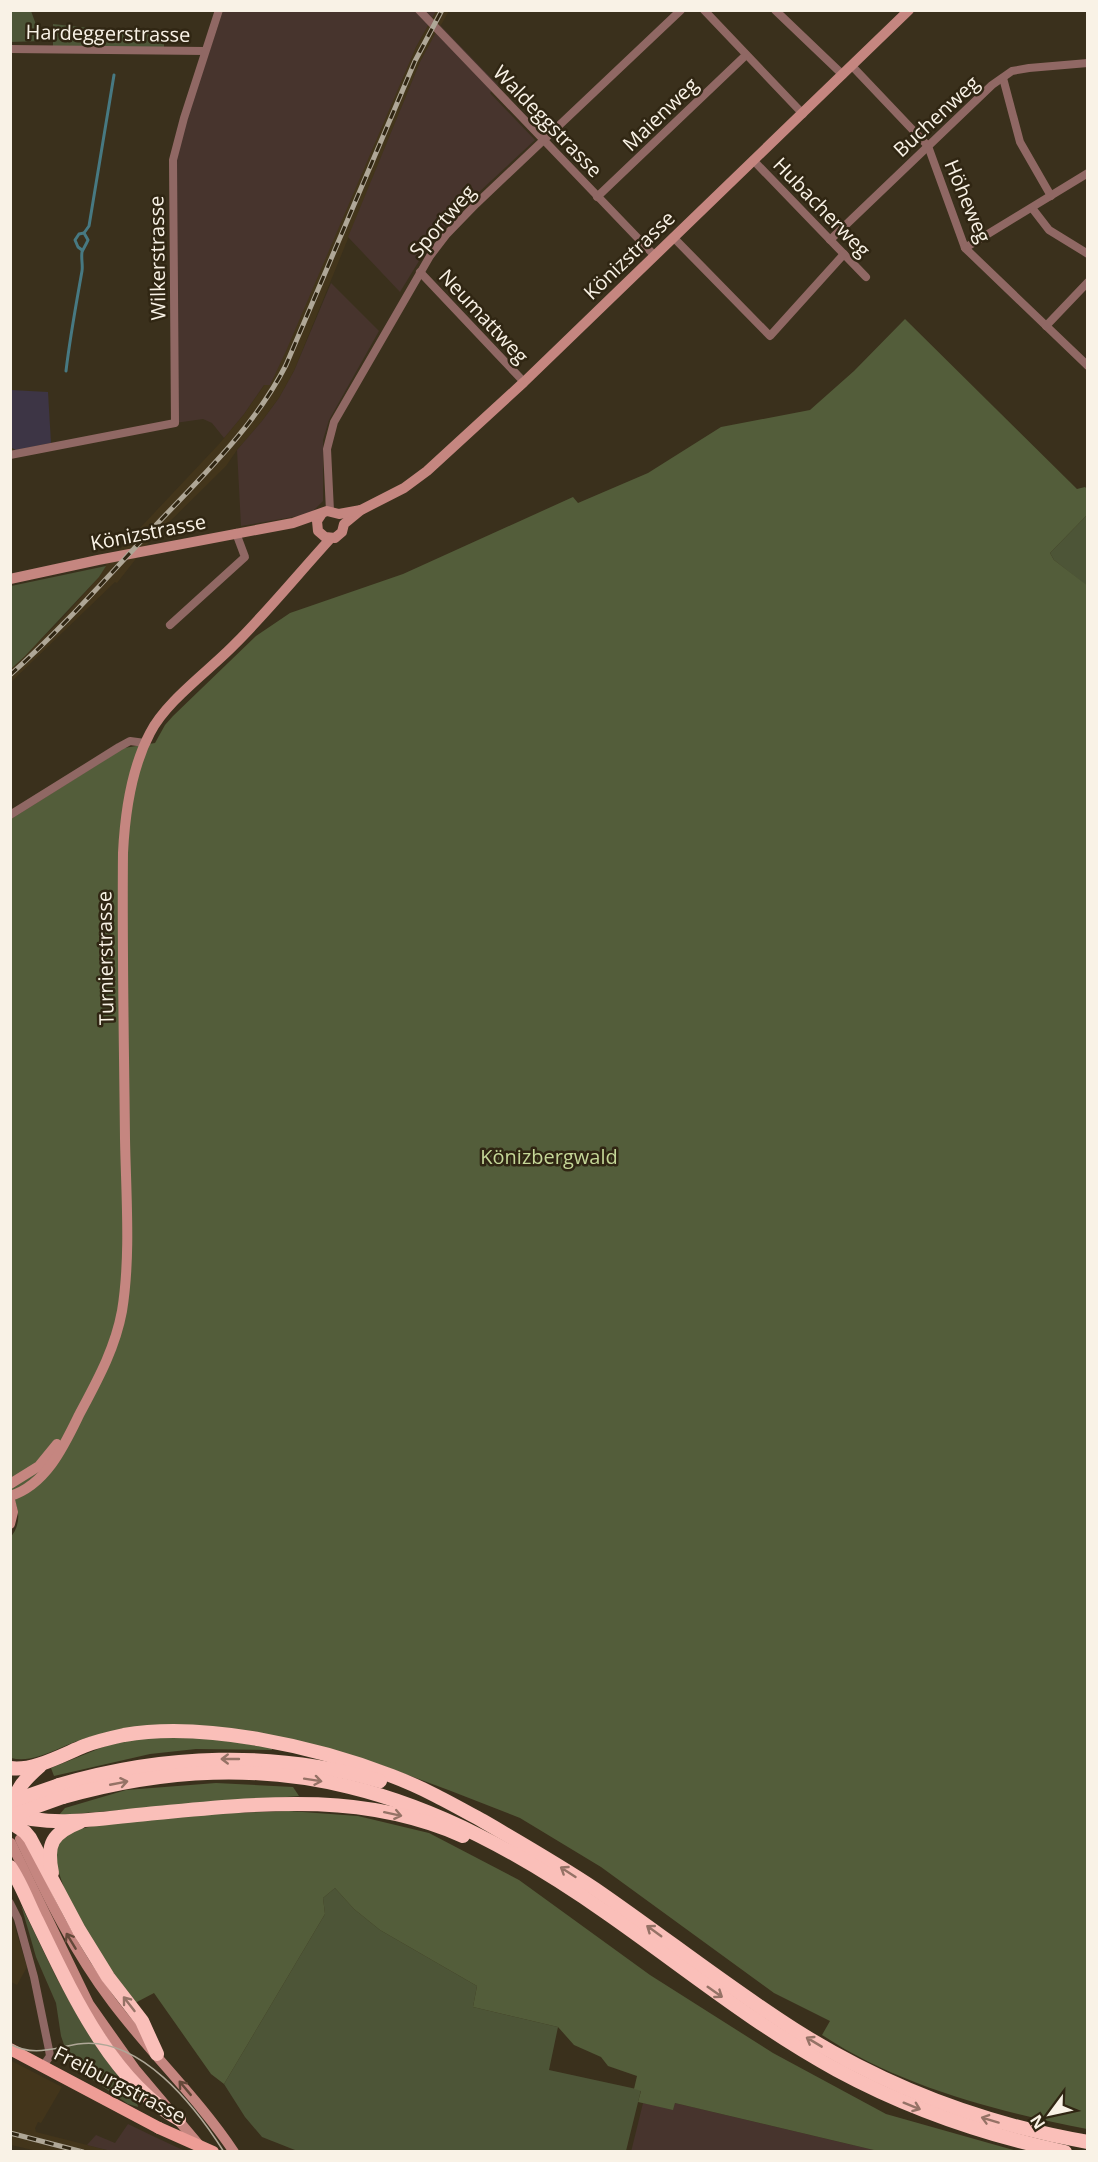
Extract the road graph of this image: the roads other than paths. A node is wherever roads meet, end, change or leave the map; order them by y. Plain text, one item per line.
1 (219, 10) edge
2 (418, 10) edge
3 (681, 10) edge
4 (704, 10) edge
5 (775, 10) edge
6 (909, 10) edge
7 (10, 49) edge
8 (205, 51) junction
9 (746, 55) junction
10 (1088, 63) edge
11 (852, 66) junction
12 (843, 75) junction
13 (1003, 78) junction
14 (190, 96) junction
15 (181, 98) dead end
16 (803, 114) junction
17 (543, 140) junction
18 (927, 146) junction
19 (753, 160) junction
20 (1088, 173) edge
21 (1051, 196) junction
22 (597, 197) junction
23 (1032, 208) junction
24 (673, 237) junction
25 (830, 240) junction
26 (965, 248) junction
27 (844, 254) junction
28 (1088, 254) edge
29 (654, 255) junction
30 (420, 272) junction
31 (866, 277) dead end
32 (1088, 282) edge
33 (1046, 326) junction
34 (1088, 366) edge
35 (524, 382) junction
36 (10, 455) edge
37 (333, 516) junction
38 (293, 524) junction
39 (319, 531) junction
40 (236, 533) junction
41 (331, 538) junction
42 (312, 559) junction
43 (10, 579) edge
44 (171, 626) dead end
45 (145, 743) junction
46 (10, 815) edge
47 (79, 1416) junction
48 (10, 1484) edge
49 (10, 1498) edge
50 (10, 1524) edge
51 (47, 1761) junction
52 (10, 1768) edge
53 (61, 1791) junction
54 (11, 1814) edge
55 (85, 1820) junction
56 (488, 1824) junction
57 (15, 1841) edge
58 (11, 1867) edge
59 (547, 1874) junction
60 (54, 1885) junction
61 (10, 1903) edge
62 (10, 2049) edge
63 (157, 2054) junction
64 (46, 2061) junction
65 (179, 2119) junction
66 (1088, 2142) edge
67 (204, 2151) edge
68 (211, 2151) edge
69 (234, 2151) edge
70 (1065, 2151) edge

1 - 8 street, Wilkerstrasse
2 - 17 street, Waldeggstrasse
3 - 17 street, Sportweg
4 - 9 street
5 - 12 street
6 - 11 main road, Könizstrasse
7 - 8 street, Hardeggerstrasse
8 - 14 street, Wilkerstrasse
9 - 16 street
9 - 22 street, Maienweg
10 - 13 street, Buchenweg
11 - 12 main road, Könizstrasse
11 - 18 street, Höheweg
12 - 16 main road, Könizstrasse
13 - 18 street, Buchenweg
13 - 21 street
14 - 15 street
14 - 36 street, Wilkerstrasse
16 - 19 main road, Könizstrasse
17 - 22 street, Waldeggstrasse
17 - 30 street, Sportweg
18 - 25 street, Buchenweg
18 - 26 street, Höheweg
19 - 24 main road, Könizstrasse
19 - 25 street, Hubacherweg
20 - 21 street
21 - 23 street
22 - 29 street, Waldeggstrasse
23 - 26 street
23 - 28 street
24 - 27 street
24 - 29 main road, Könizstrasse
25 - 27 street, Hubacherweg
26 - 33 street, Höheweg
27 - 31 street, Hubacherweg
29 - 35 main road, Könizstrasse
30 - 35 street, Neumattweg
30 - 37 street, Sportweg
32 - 33 street
33 - 34 street, Höheweg
35 - 37 main road, Könizstrasse
37 - 38 main road, Könizstrasse
37 - 39 main road
37 - 41 main road, Könizstrasse
38 - 39 main road, Könizstrasse
38 - 40 main road, Könizstrasse
39 - 41 main road, Könizstrasse
39 - 42 main road, Turnierstrasse
40 - 43 main road, Könizstrasse
40 - 44 street
41 - 42 main road, Turnierstrasse
42 - 45 main road, Turnierstrasse
45 - 46 street
45 - 47 main road, Turnierstrasse
47 - 48 main road, Turnierstrasse
47 - 49 main road, Turnierstrasse
49 - 50 main road, Turnierstrasse
51 - 52 highway
51 - 54 highway
51 - 56 highway
53 - 54 highway, bridge
56 -> 53 highway
53 -> 59 highway
54 - 55 highway
54 - 60 highway
55 -> 59 highway
55 - 60 highway
66 -> 56 highway
63 -> 57 main road
57 - 65 main road
58 - 65 highway
59 -> 70 highway
63 -> 60 highway
61 - 64 street, Freiburgstrasse
62 - 64 main road, Freiburgstrasse
69 -> 63 main road
64 - 68 main road, Freiburgstrasse, bridge
65 - 67 main road
65 - 68 main road

